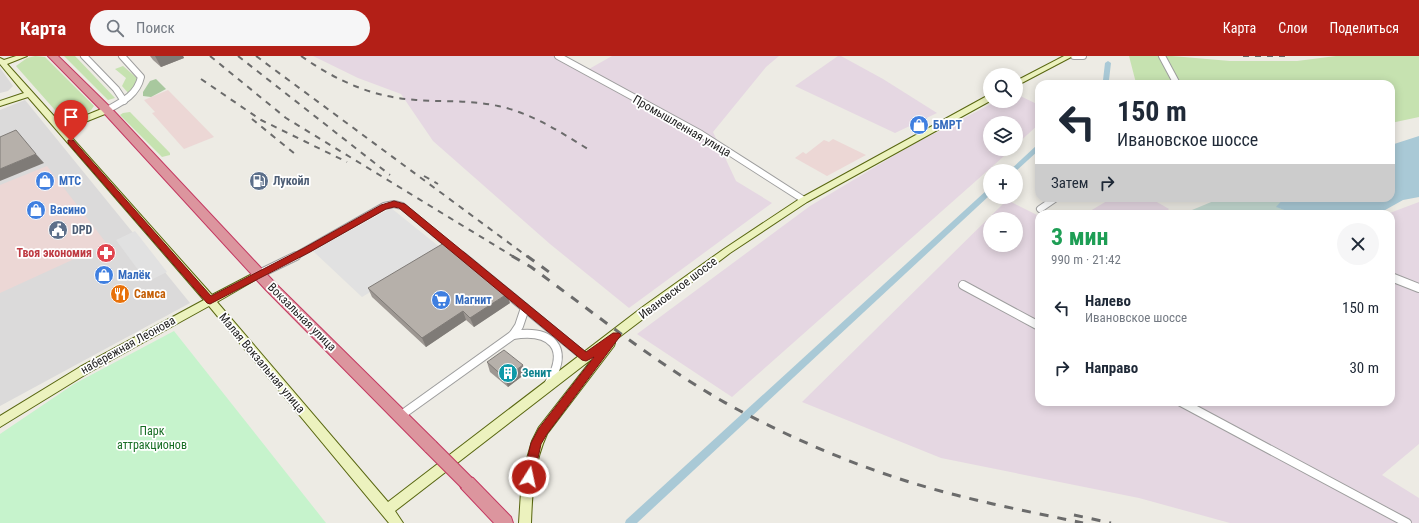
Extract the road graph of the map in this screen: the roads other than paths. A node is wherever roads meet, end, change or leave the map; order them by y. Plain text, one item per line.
1 (23, 56) edge
2 (53, 56) edge
3 (84, 56) edge
4 (122, 56) edge
5 (558, 56) edge
6 (1069, 56) edge
7 (1074, 56) edge
8 (1083, 56) edge
9 (1162, 56) edge
10 (1, 62) edge
11 (1023, 80) edge
12 (1175, 80) edge
13 (27, 92) junction
14 (0, 100) edge
15 (124, 101) junction
16 (983, 102) edge
17 (0, 104) edge
18 (107, 110) junction
19 (60, 129) junction
20 (804, 200) junction
21 (1050, 202) edge
22 (1040, 209) dead end
23 (259, 274) junction
24 (1395, 279) edge
25 (963, 285) dead end
26 (1419, 288) edge
27 (210, 300) junction
28 (525, 308) junction
29 (1035, 324) edge
30 (513, 334) junction
31 (616, 335) junction
32 (586, 358) junction
33 (548, 387) junction
34 (1188, 406) edge
35 (400, 416) junction
36 (0, 422) edge
37 (386, 511) junction
38 (397, 523) edge
39 (505, 523) edge
40 (525, 523) edge
41 (1407, 523) edge

1 - 10 main road
2 - 18 highway, Вокзальная улица
3 - 15 street
4 - 15 street
5 - 20 street, Промышленная улица
6 - 11 main road
7 - 8 street
9 - 12 street
10 - 13 main road, Малая Вокзальная улица
13 - 14 main road
13 - 17 main road
13 - 19 main road, Малая Вокзальная улица
15 - 18 street
16 - 20 main road, Ивановское шоссе
18 - 19 main road
18 - 23 highway, Вокзальная улица
19 - 27 main road, Малая Вокзальная улица
20 - 31 main road, Ивановское шоссе
21 - 22 street
23 - 27 main road, набережная Леонова
23 - 28 street
23 - 35 highway, Вокзальная улица
24 - 26 street
25 - 29 street
27 - 36 main road, набережная Леонова
27 - 37 main road, Малая Вокзальная улица
28 - 30 street
28 - 32 street
30 - 33 street
30 - 35 street
31 - 32 main road, Ивановское шоссе
31 - 40 main road
32 - 33 main road, Ивановское шоссе
33 - 37 main road, Ивановское шоссе
34 - 41 street
35 - 39 highway, Вокзальная улица, bridge
37 - 38 main road, Малая Вокзальная улица

